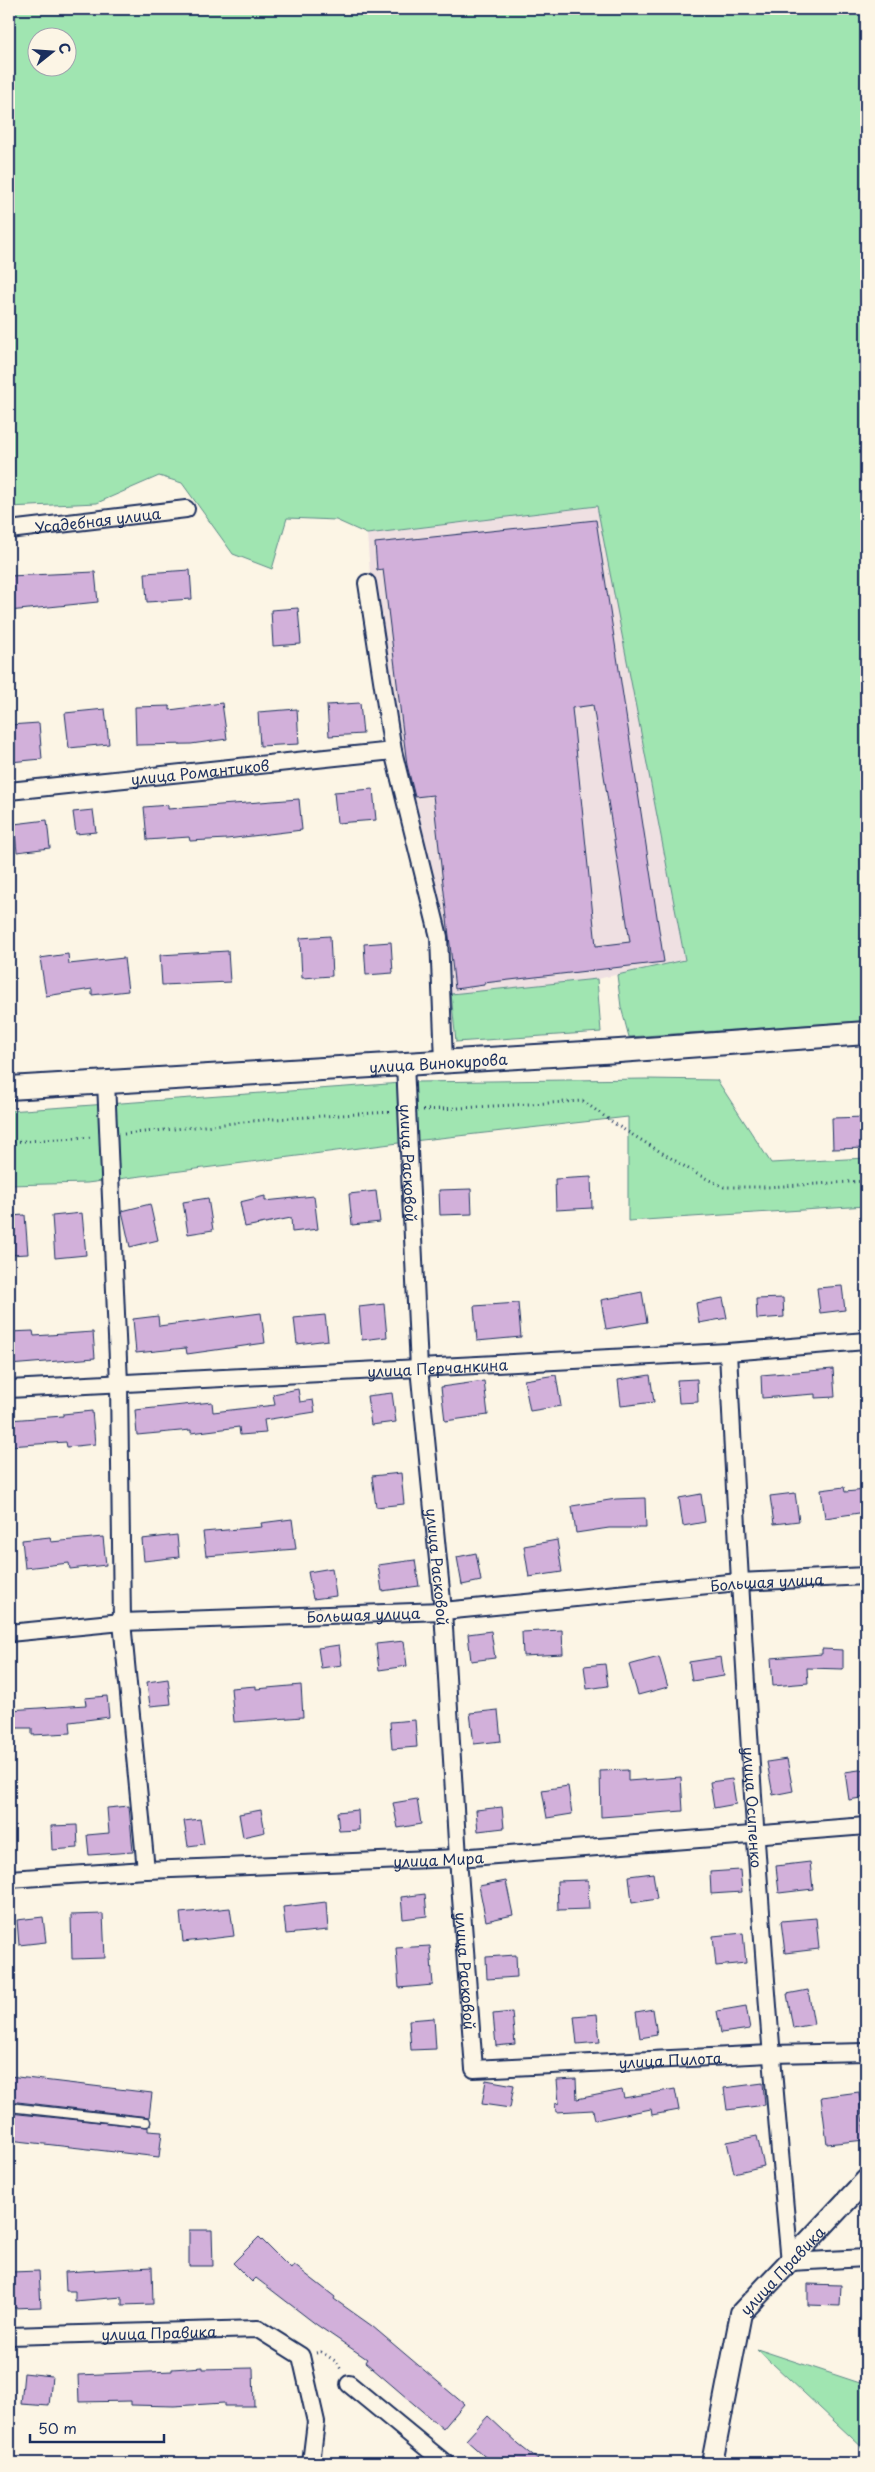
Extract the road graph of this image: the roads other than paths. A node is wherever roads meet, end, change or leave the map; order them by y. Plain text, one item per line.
1 (186, 510) dead end
2 (9, 530) edge
3 (368, 584) dead end
4 (393, 751) junction
5 (9, 791) edge
6 (866, 1033) edge
7 (444, 1062) junction
8 (405, 1064) junction
9 (106, 1082) junction
10 (9, 1088) edge
11 (866, 1341) edge
12 (728, 1352) junction
13 (419, 1368) junction
14 (120, 1383) junction
15 (9, 1389) edge
16 (866, 1576) edge
17 (739, 1582) junction
18 (443, 1611) junction
19 (122, 1622) junction
20 (9, 1633) edge
21 (866, 1826) edge
22 (754, 1834) junction
23 (458, 1858) junction
24 (146, 1870) junction
25 (9, 1879) edge
26 (866, 2052) edge
27 (770, 2054) junction
28 (474, 2069) joint
29 (9, 2106) edge
30 (146, 2122) dead end
31 (866, 2180) edge
32 (866, 2258) edge
33 (790, 2262) junction
34 (9, 2336) edge
35 (349, 2384) road end
36 (312, 2463) edge
37 (444, 2463) edge
38 (712, 2463) edge

1 - 2 street, Усадебная улица
3 - 4 street
4 - 5 street, улица Романтиков
4 - 7 street
6 - 7 main road, улица Винокурова
7 - 8 main road, улица Винокурова
8 - 9 main road, улица Винокурова
8 - 13 street, улица Расковой
9 - 10 main road, улица Винокурова
9 - 14 street
11 - 12 street, улица Перчанкина
12 - 13 street, улица Перчанкина
12 - 17 street, улица Осипенко
13 - 14 street, улица Перчанкина
13 - 18 street, улица Расковой
14 - 15 street, улица Перчанкина
14 - 19 street
16 - 17 street, Большая улица
17 - 18 street, Большая улица
17 - 22 street, улица Осипенко
18 - 19 street, Большая улица
18 - 23 street, улица Расковой
19 - 20 street, Большая улица
19 - 24 street
21 - 22 street, улица Мира
22 - 23 street, улица Мира
22 - 27 street, улица Осипенко
23 - 24 street, улица Мира
23 - 28 street, улица Расковой
24 - 25 street, улица Мира
26 - 27 street, улица Пилота
27 - 28 street, улица Пилота
27 - 33 street, улица Осипенко
29 - 30 lane
31 - 33 street, улица Правика
32 - 33 street
33 - 38 street, улица Правика
34 - 36 street, улица Правика
35 - 37 street

